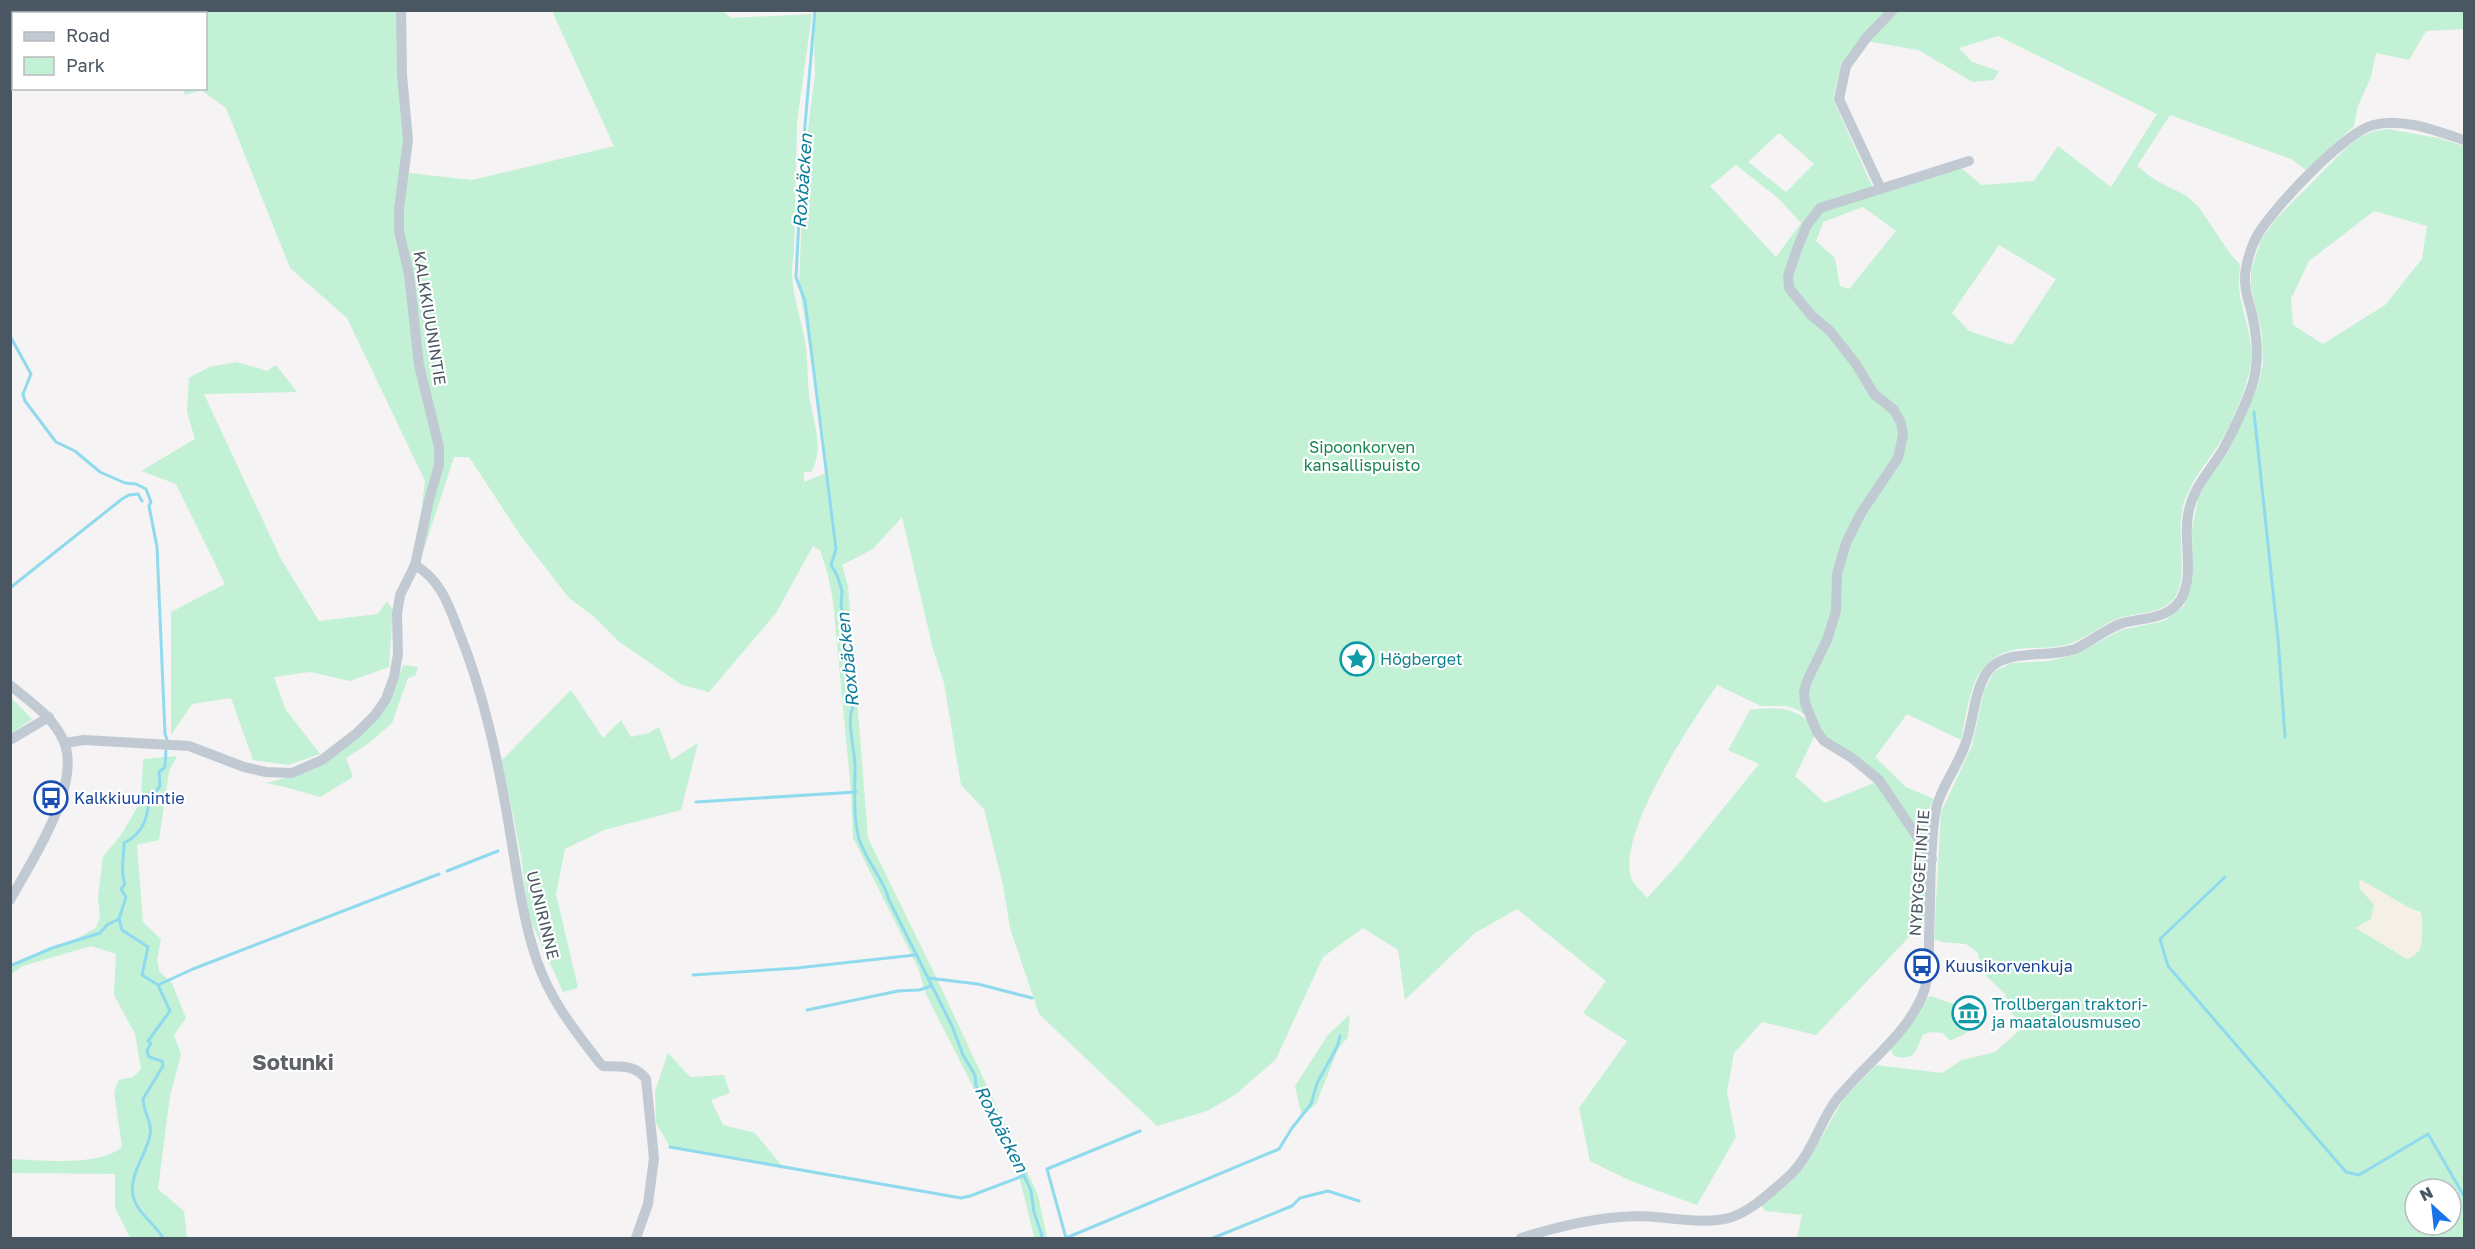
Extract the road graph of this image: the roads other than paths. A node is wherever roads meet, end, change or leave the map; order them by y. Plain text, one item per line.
1 (401, 10) edge
2 (1893, 10) edge
3 (2464, 140) edge
4 (1969, 161) dead end
5 (1881, 189) junction
6 (416, 565) junction
7 (10, 685) edge
8 (49, 717) junction
9 (10, 740) edge
10 (64, 743) junction
11 (1932, 859) junction
12 (10, 900) edge
13 (636, 1239) edge
14 (1521, 1239) edge

1 - 6 street, KALKKIUUNINTIE
2 - 5 street
3 - 11 street, NYBYGGETINTIE
4 - 5 street
5 - 11 street
6 - 10 street, KALKKIUUNINTIE
6 - 13 street, UUNIRINNE
7 - 8 street
8 - 9 street
8 - 10 street
10 - 12 street
11 - 14 street, NYBYGGETINTIE

